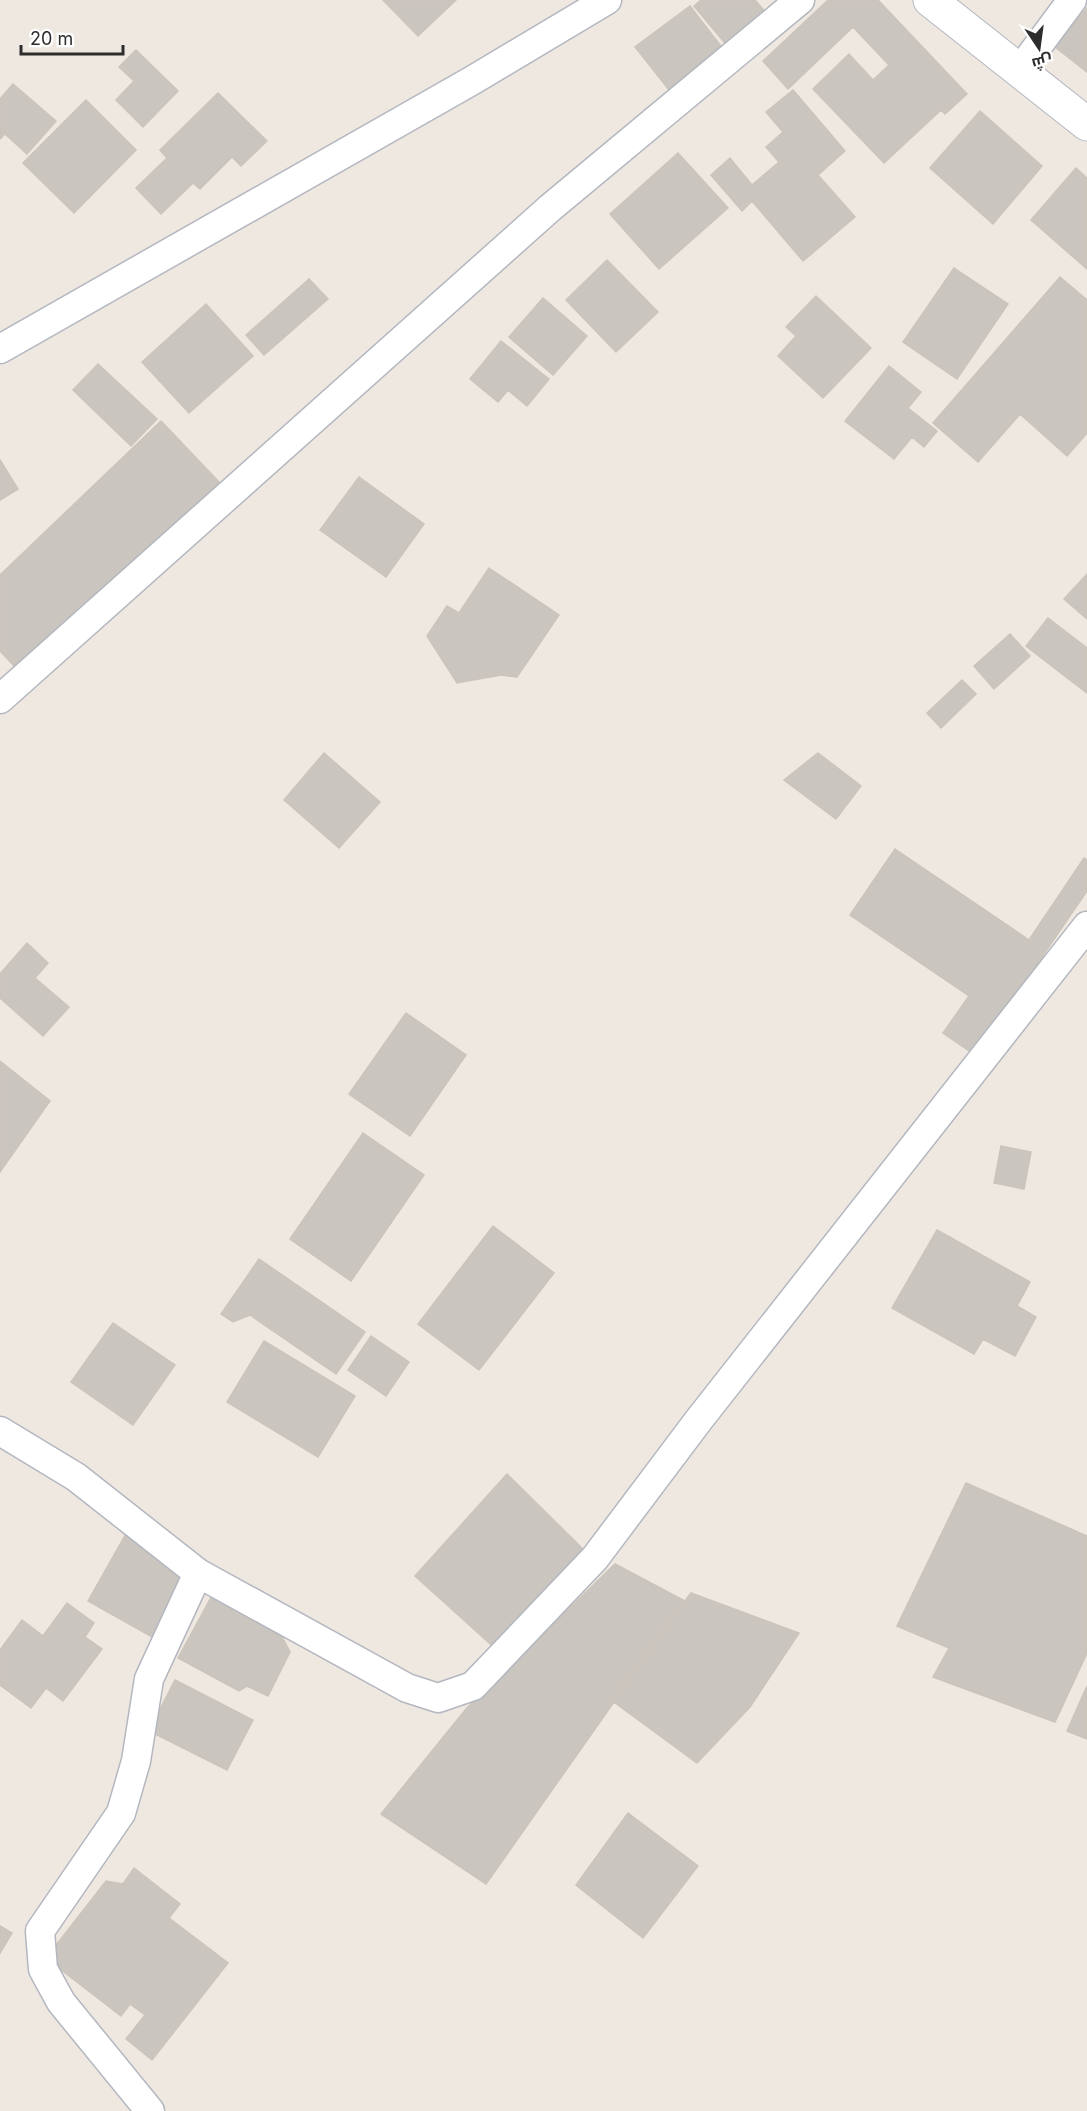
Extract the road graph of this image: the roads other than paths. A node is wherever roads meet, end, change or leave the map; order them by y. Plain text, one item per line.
1 (607, 0) edge
2 (800, 0) edge
3 (930, 0) edge
4 (1072, 0) edge
5 (1020, 70) junction
6 (1087, 124) edge
7 (0, 349) edge
8 (0, 699) edge
9 (1087, 926) edge
10 (0, 1431) edge
11 (198, 1573) junction
12 (150, 2111) edge

1 - 7 street
2 - 8 street
3 - 5 street
4 - 5 street
5 - 6 street
9 - 11 street
10 - 11 street
11 - 12 street

